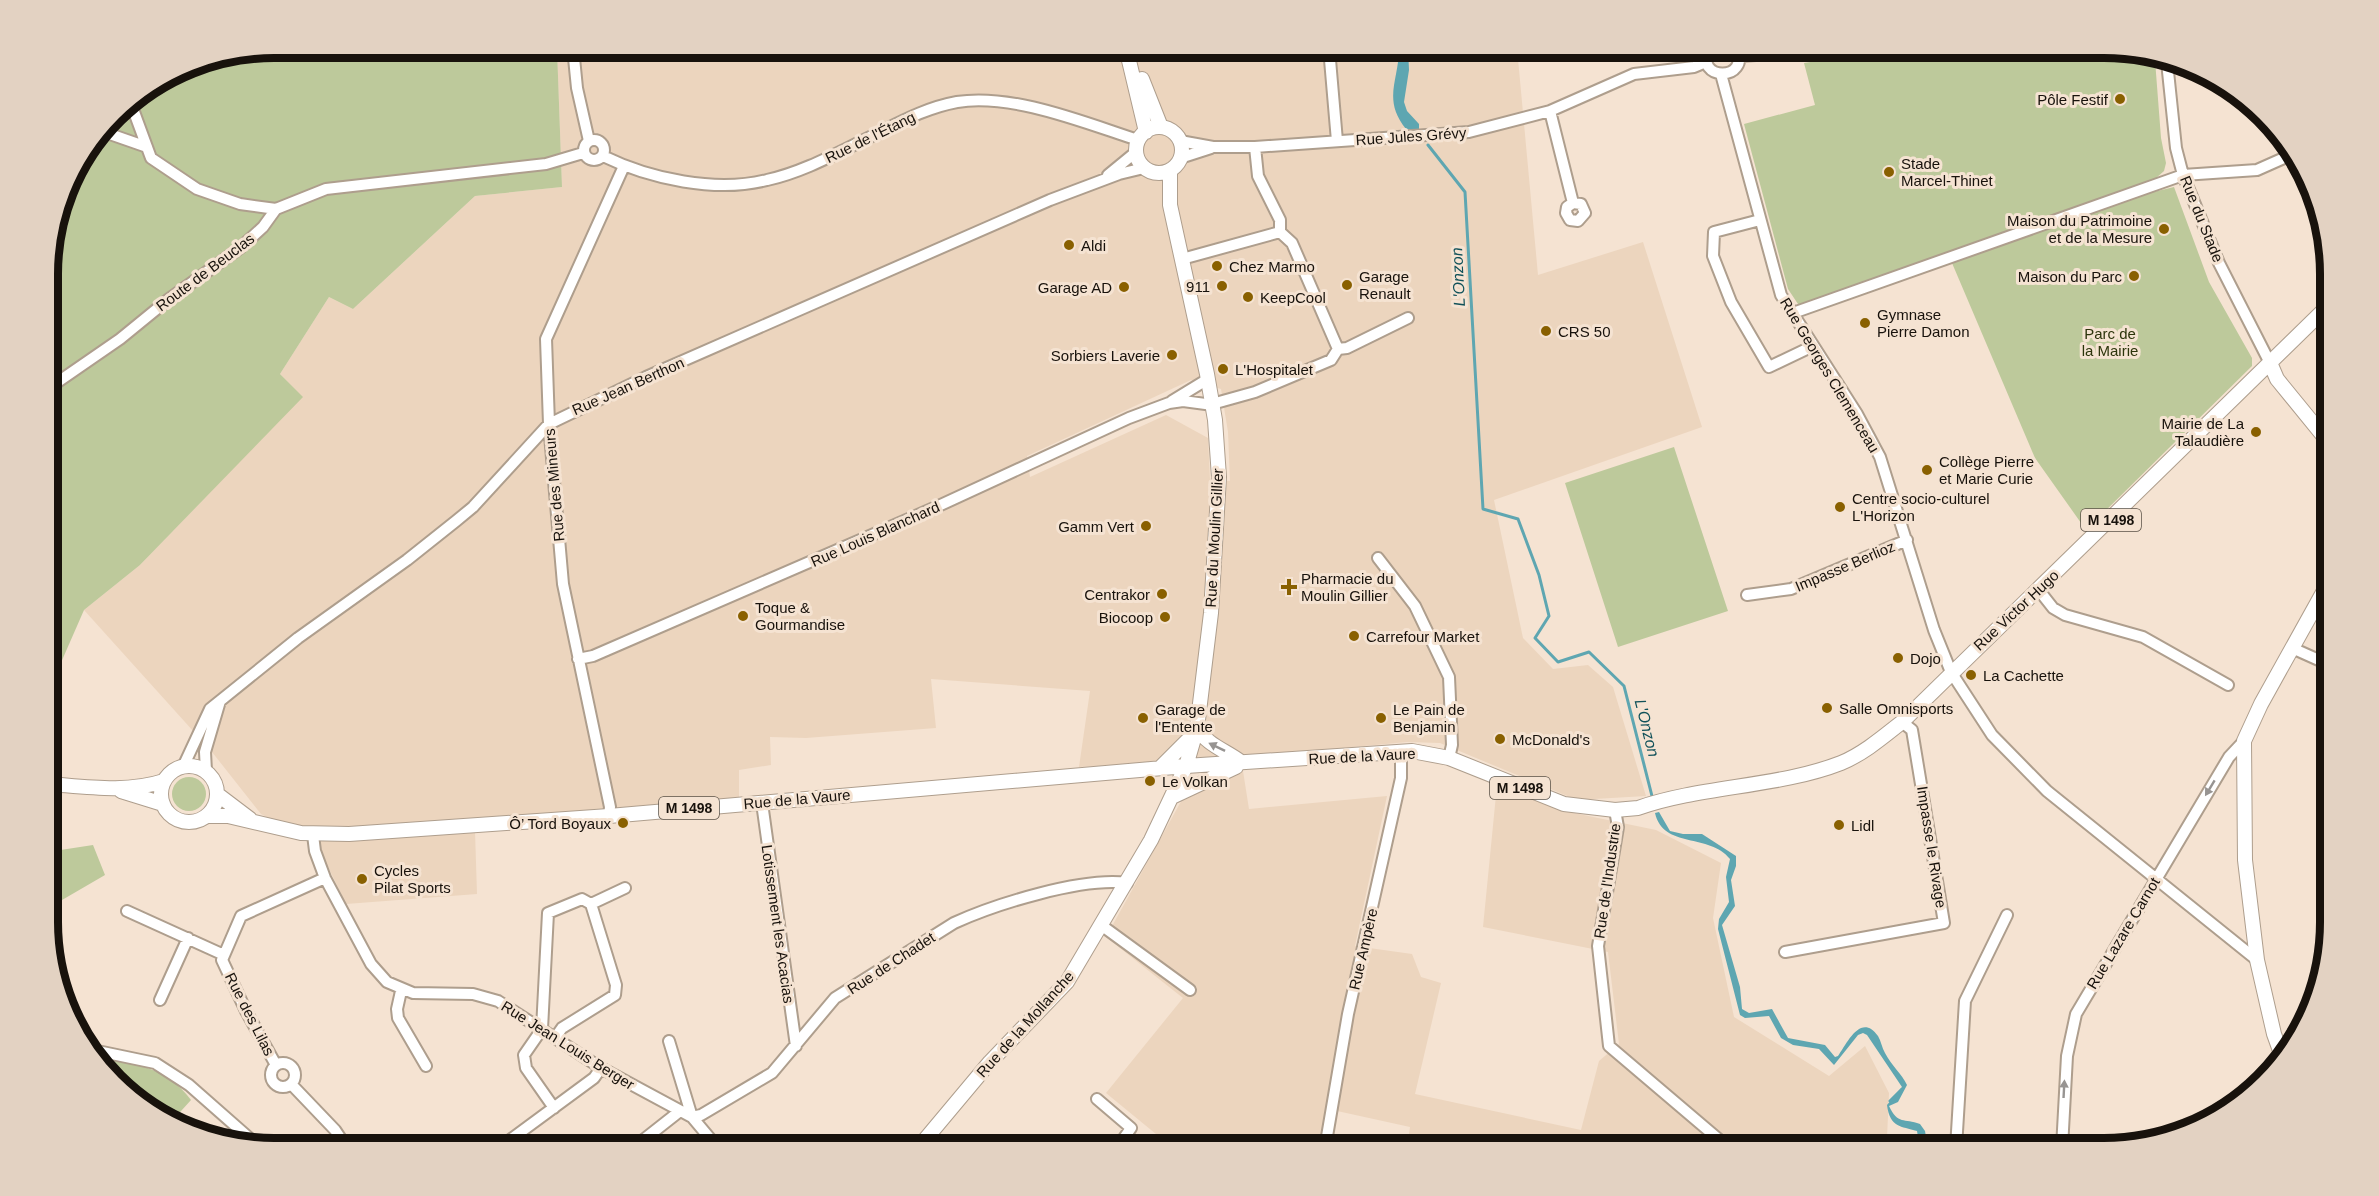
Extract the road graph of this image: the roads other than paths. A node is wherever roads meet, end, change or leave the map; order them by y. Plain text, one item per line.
1 (574, 58) edge
2 (1129, 58) edge
3 (1132, 58) edge
4 (1330, 58) edge
5 (1707, 58) edge
6 (1736, 58) edge
7 (1706, 62) junction
8 (2168, 68) edge
9 (1721, 74) junction
10 (134, 111) edge
11 (1550, 111) junction
12 (1161, 127) junction
13 (110, 134) edge
14 (589, 141) junction
15 (1180, 141) junction
16 (1337, 141) junction
17 (1140, 142) junction
18 (147, 147) junction
19 (1214, 147) junction
20 (1255, 147) junction
21 (583, 153) junction
22 (603, 156) junction
23 (1180, 158) junction
24 (2287, 158) edge
25 (624, 166) junction
26 (1157, 170) junction
27 (2183, 175) junction
28 (1104, 179) junction
29 (1573, 203) dead end
30 (276, 209) junction
31 (1760, 220) junction
32 (1280, 232) junction
33 (1182, 259) junction
34 (1793, 313) junction
35 (2320, 315) edge
36 (1408, 318) dead end
37 (1813, 346) junction
38 (1338, 349) junction
39 (2271, 365) junction
40 (1208, 380) junction
41 (58, 382) edge
42 (1169, 403) junction
43 (1212, 405) junction
44 (549, 424) junction
45 (2320, 432) edge
46 (1907, 540) junction
47 (1378, 558) dead end
48 (2038, 589) junction
49 (1747, 595) dead end
50 (2320, 598) edge
51 (2292, 648) junction
52 (578, 659) junction
53 (2320, 661) edge
54 (1951, 672) junction
55 (2228, 685) dead end
56 (220, 701) junction
57 (1902, 722) junction
58 (1196, 731) junction
59 (2244, 741) junction
60 (1401, 751) junction
61 (1449, 758) junction
62 (1246, 762) junction
63 (1186, 766) junction
64 (183, 767) junction
65 (1159, 769) junction
66 (206, 771) junction
67 (164, 781) junction
68 (58, 785) edge
69 (116, 789) junction
70 (218, 794) junction
71 (1172, 796) junction
72 (762, 803) junction
73 (163, 804) junction
74 (1643, 806) joint
75 (1615, 810) junction
76 (207, 816) junction
77 (609, 816) junction
78 (254, 822) junction
79 (313, 835) junction
80 (325, 878) junction
81 (2155, 879) junction
82 (1127, 883) junction
83 (625, 888) dead end
84 (591, 904) junction
85 (127, 911) dead end
86 (2007, 915) dead end
87 (1101, 925) junction
88 (188, 938) junction
89 (1785, 952) dead end
90 (224, 955) junction
91 (2257, 960) junction
92 (1190, 990) dead end
93 (401, 991) junction
94 (160, 1000) dead end
95 (542, 1029) junction
96 (555, 1038) junction
97 (669, 1041) dead end
98 (796, 1046) junction
99 (2279, 1049) edge
100 (102, 1051) edge
101 (276, 1065) junction
102 (426, 1066) dead end
103 (601, 1068) junction
104 (292, 1084) junction
105 (1097, 1099) dead end
106 (554, 1108) junction
107 (680, 1111) junction
108 (692, 1117) junction
109 (247, 1136) edge
110 (340, 1138) edge
111 (513, 1138) edge
112 (646, 1138) edge
113 (710, 1138) edge
114 (926, 1138) edge
115 (1124, 1138) edge
116 (1327, 1138) edge
117 (1717, 1138) edge
118 (1957, 1138) edge
119 (2063, 1138) edge

1 - 14 street
2 - 17 main road
3 - 12 main road
4 - 16 street
5 - 7 street
6 - 9 street
7 - 9 street
7 - 11 street, Rue Jules Grévy
8 - 27 street, Rue du Stade
9 - 31 street, Rue Georges Clemenceau
10 - 18 street
11 - 16 street, Rue Jules Grévy
11 - 29 street
12 - 15 main road
12 - 17 main road
13 - 18 street
14 - 21 street
14 - 22 street, Rue de l'Étang
15 - 19 street
15 - 23 main road
16 - 20 street, Rue Jules Grévy
17 - 25 street, Rue de l'Étang
17 - 26 main road
17 - 28 street
18 - 30 street
19 - 20 street, Rue Jules Grévy
19 - 23 street
20 - 32 street
21 - 22 street, Rue de l'Étang
21 - 30 street, Route de Beuclas
22 - 25 street, Rue de l'Étang
23 - 26 main road
24 - 27 street
25 - 44 street, Rue des Mineurs
26 - 28 street
26 - 33 main road, Rue du Moulin Gillier
27 - 34 street
27 - 39 street, Rue du Stade
28 - 44 street, Rue Jean Berthon
30 - 41 street, Route de Beuclas
31 - 34 street, Rue Georges Clemenceau
31 - 37 street
32 - 33 street
32 - 38 street
33 - 40 main road, Rue du Moulin Gillier
34 - 37 street, Rue Georges Clemenceau
35 - 39 main road, Rue Victor Hugo / M 1498
36 - 38 street
37 - 46 street, Rue Georges Clemenceau
38 - 43 street
39 - 45 main road
39 - 48 main road, Rue Victor Hugo / M 1498
40 - 42 street, Rue Louis Blanchard
40 - 43 main road, Rue du Moulin Gillier
42 - 43 street, Rue Louis Blanchard
42 - 52 street, Rue Louis Blanchard
43 - 58 main road, Rue du Moulin Gillier
44 - 52 street, Rue des Mineurs
44 - 56 street, Rue Jean Berthon
46 - 49 street, Impasse Berlioz
46 - 54 street, Rue Georges Clemenceau
47 - 61 street
48 - 54 main road, Rue Victor Hugo / M 1498
48 - 55 street
50 - 51 main road
51 - 53 street
51 - 59 main road
52 - 77 street, Rue des Mineurs
54 - 57 main road, Rue Victor Hugo / M 1498
54 - 81 street, Rue Georges Clemenceau
56 - 64 street, Rue Jean Berthon
56 - 66 street
57 - 74 main road, Rue Victor Hugo / M 1498
57 - 89 street, Impasse le Rivage
62 -> 58 main road
58 - 63 main road, Rue du Moulin Gillier
58 - 65 main road
59 -> 81 street, Rue Lazare Carnot
59 - 91 main road
60 - 61 main road, Rue de la Vaure / M 1498
60 - 62 main road, Rue de la Vaure / M 1498
60 - 116 street, Rue Ampère
61 - 75 main road, Rue de la Vaure / M 1498
62 - 63 main road, M 1498
62 - 71 main road, Rue de la Vaure
63 - 65 main road, M 1498
63 - 71 main road, Rue du Moulin Gillier
64 - 66 main road
64 - 67 main road, M 1498
65 - 72 main road, Rue de la Vaure / M 1498
66 - 70 main road, M 1498
67 - 69 main road, M 1498
67 - 73 main road
68 - 69 main road, M 1498
69 - 73 main road, M 1498
70 - 76 main road
70 - 78 main road, M 1498
71 - 82 main road, Rue de la Mollanche
72 - 77 main road, Rue de la Vaure / M 1498
72 - 98 street, Lotissement les Acacias
73 - 76 main road, M 1498
74 - 75 main road, Rue de la Vaure / M 1498
75 - 117 street, Rue de l'Industrie
76 - 78 main road, M 1498
77 - 79 main road, Rue de la Vaure / M 1498
78 - 79 main road, Rue de la Vaure / M 1498
79 - 80 street
80 - 90 street, Rue des Lilas
80 - 93 street
81 - 91 street, Rue Georges Clemenceau
119 -> 81 street, Rue Lazare Carnot
82 - 87 main road, Rue de la Mollanche
82 - 98 street, Rue de Chadet
83 - 84 street
84 - 95 street
84 - 96 street
85 - 88 street
86 - 118 street
87 - 92 street
87 - 114 main road, Rue de la Mollanche
88 - 90 street
88 - 94 street
90 - 101 street, Rue des Lilas
91 - 99 main road
93 - 95 street, Rue Jean Louis Berger
93 - 102 street
95 - 96 street, Rue Jean Louis Berger
95 - 106 street
96 - 103 street, Rue Jean Louis Berger
97 - 108 street
98 - 108 street, Rue de Chadet
100 - 109 street
101 - 104 street, Rue des Lilas
101 - 104 street, Rue des Lilas
103 - 106 street
103 - 107 street, Rue Jean Louis Berger
104 - 110 street, Rue des Lilas
105 - 115 street
106 - 111 street
107 - 108 street, Rue Jean Louis Berger
107 - 112 street
108 - 113 street, Rue Jean Louis Berger

